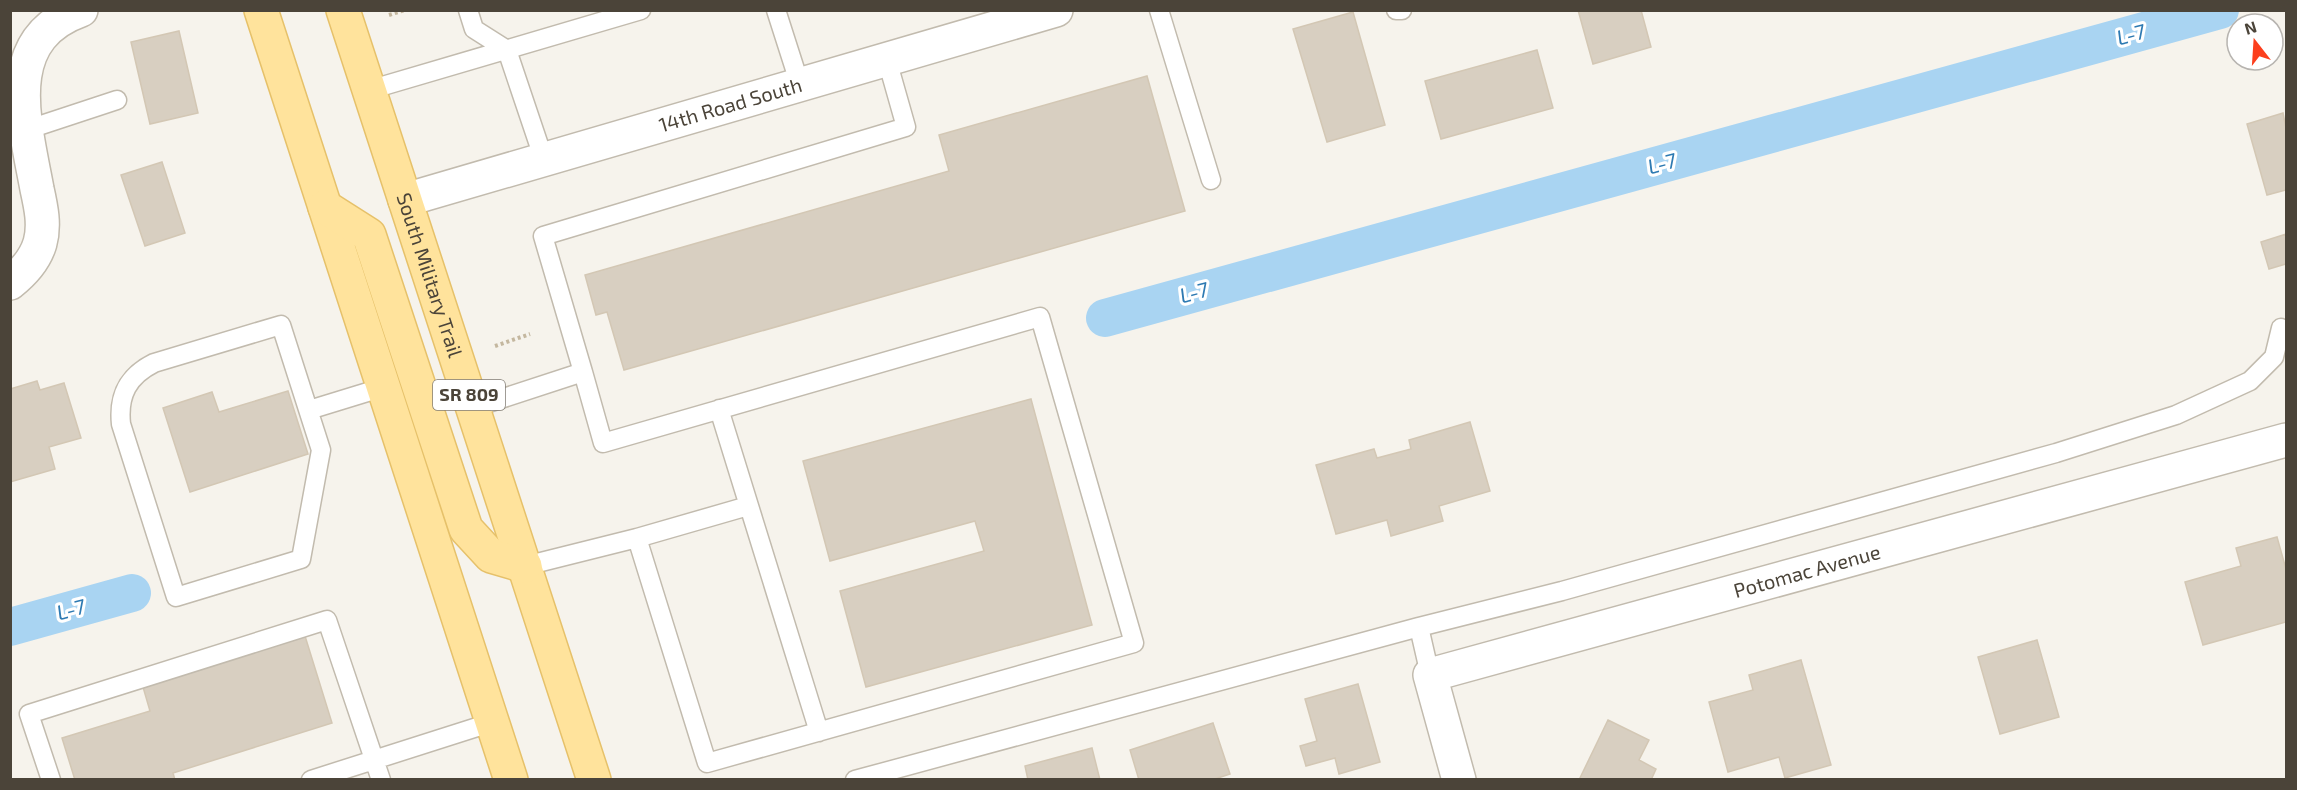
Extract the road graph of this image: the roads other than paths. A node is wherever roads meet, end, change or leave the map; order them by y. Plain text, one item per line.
1 (81, 10) edge
2 (261, 10) edge
3 (343, 10) edge
4 (468, 10) edge
5 (641, 10) edge
6 (776, 10) edge
7 (1056, 10) edge
8 (1160, 10) edge
9 (1396, 10) edge
10 (1402, 10) edge
11 (507, 50) junction
12 (887, 60) junction
13 (800, 85) junction
14 (369, 90) junction
15 (117, 100) dead end
16 (26, 130) junction
17 (544, 160) junction
18 (1211, 180) dead end
19 (405, 200) junction
20 (325, 207) junction
21 (10, 283) edge
22 (2281, 328) dead end
23 (583, 372) junction
24 (384, 387) junction
25 (473, 408) junction
26 (309, 410) junction
27 (719, 410) junction
28 (2286, 440) edge
29 (748, 506) junction
30 (637, 538) junction
31 (525, 566) junction
32 (1419, 627) junction
33 (1430, 675) junction
34 (493, 722) junction
35 (819, 732) junction
36 (374, 759) junction
37 (710, 771) edge
38 (51, 780) edge
39 (310, 780) edge
40 (381, 780) edge
41 (511, 780) edge
42 (594, 780) edge
43 (855, 780) edge
44 (1459, 780) edge

1 - 16 street
2 - 20 main road
3 - 14 main road, South Military Trail / SR 809
4 - 11 lane
5 - 11 lane
6 - 13 lane
7 - 12 street, 14th Road South
8 - 18 lane
9 - 10 lane
11 - 14 lane
11 - 17 lane
12 - 13 street, 14th Road South
12 - 23 lane
13 - 17 street, 14th Road South
14 - 19 main road, South Military Trail / SR 809
15 - 16 lane
16 - 21 street
17 - 19 street, 14th Road South
19 - 25 main road, South Military Trail / SR 809
20 - 24 main road
20 - 31 main road
22 - 32 lane
23 - 25 lane
23 - 27 lane
24 - 26 lane
24 - 34 main road
25 - 31 main road, South Military Trail / SR 809
26 - 26 lane
27 - 29 lane
27 - 35 lane
28 - 33 street, Potomac Avenue
29 - 30 lane
29 - 35 lane
30 - 31 lane
30 - 37 lane
31 - 42 main road, South Military Trail / SR 809
32 - 33 lane
32 - 43 lane
33 - 44 street
34 - 36 lane
34 - 41 main road
35 - 37 lane
36 - 38 lane
36 - 39 lane
36 - 40 lane

